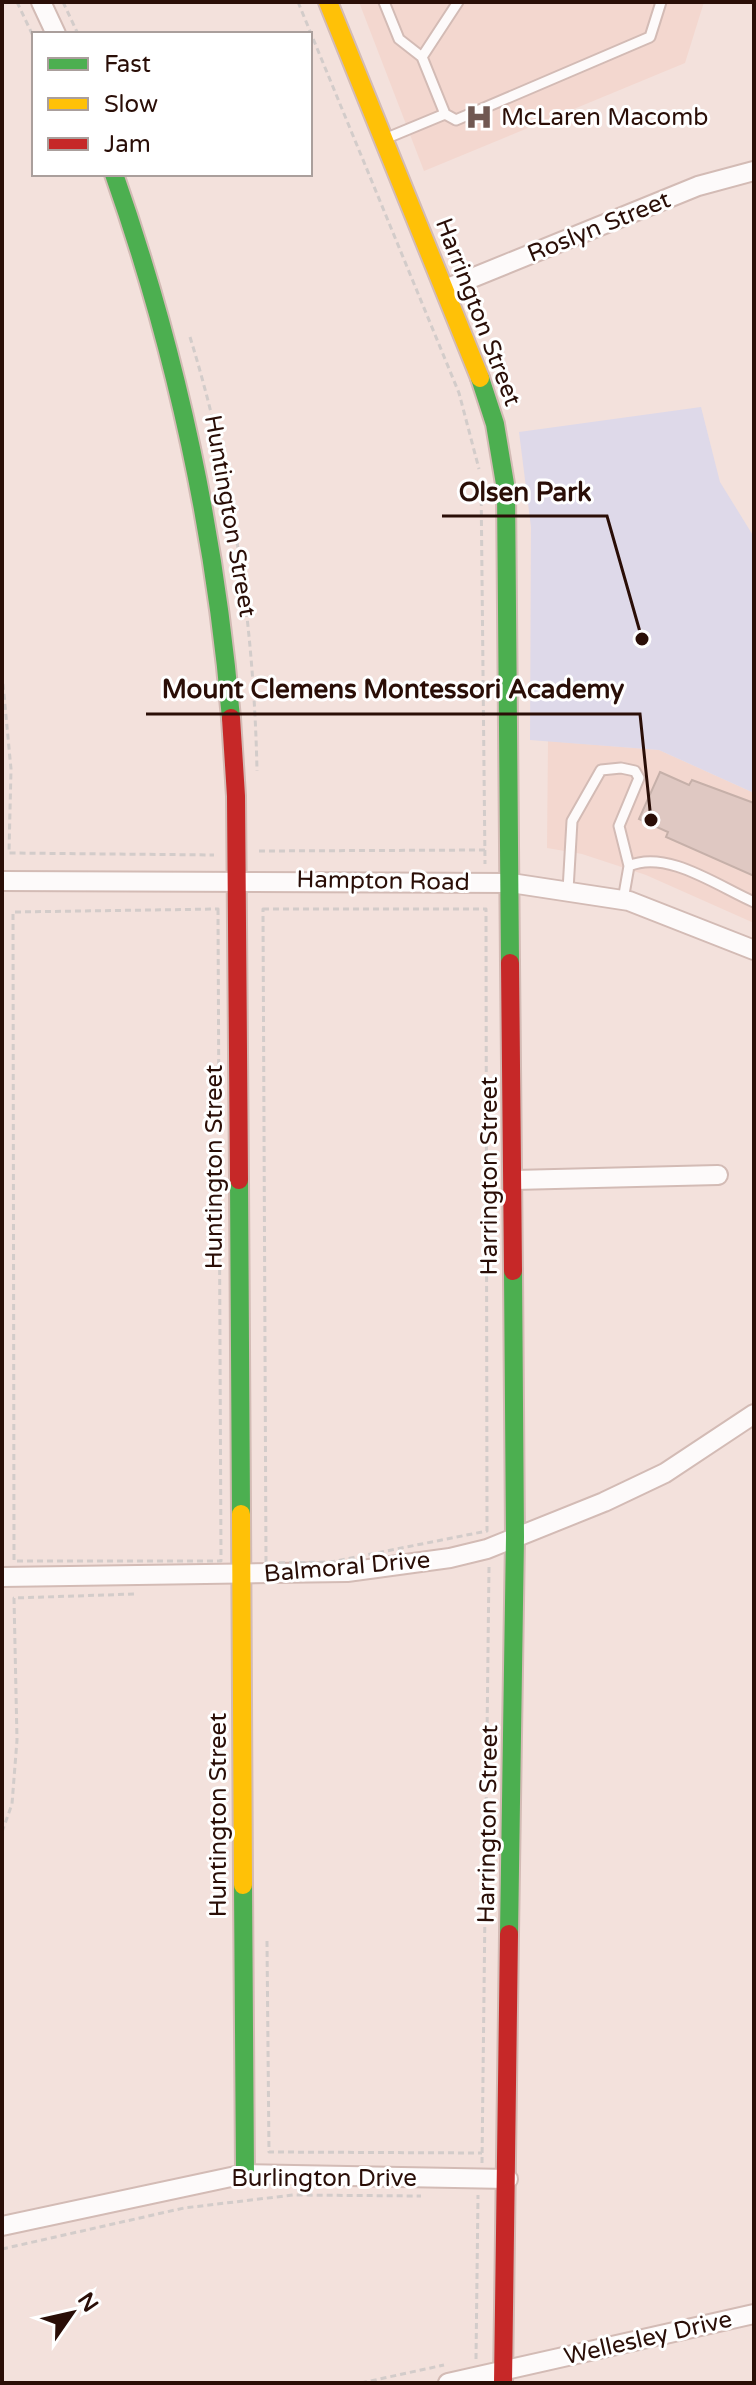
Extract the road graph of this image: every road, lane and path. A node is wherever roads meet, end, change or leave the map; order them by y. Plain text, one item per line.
1 (17, 2) edge
2 (41, 2) edge
3 (63, 2) edge
4 (298, 2) edge
5 (328, 2) edge
6 (384, 2) edge
7 (458, 2) edge
8 (661, 2) edge
9 (55, 32) edge
10 (77, 32) edge
11 (310, 32) edge
12 (32, 34) edge
13 (312, 36) edge
14 (422, 57) junction
15 (445, 114) junction
16 (384, 139) junction
17 (754, 171) edge
18 (115, 176) edge
19 (445, 289) junction
20 (186, 326) dead end
21 (2, 674) edge
22 (258, 779) dead end
23 (259, 838) dead end
24 (485, 850) junction
25 (221, 855) dead end
26 (629, 866) junction
27 (485, 868) dead end
28 (237, 880) junction
29 (2, 881) edge
30 (511, 883) junction
31 (568, 890) junction
32 (623, 900) junction
33 (754, 902) edge
34 (754, 950) edge
35 (718, 1175) dead end
36 (514, 1180) junction
37 (754, 1414) edge
38 (487, 1531) joint
39 (515, 1537) junction
40 (221, 1561) joint
41 (476, 1567) dead end
42 (241, 1575) junction
43 (2, 1577) edge
44 (150, 1594) dead end
45 (2, 1832) edge
46 (267, 1935) dead end
47 (245, 2174) junction
48 (508, 2179) junction
49 (478, 2192) dead end
50 (430, 2196) dead end
51 (2, 2226) edge
52 (2, 2249) edge
53 (754, 2314) edge
54 (476, 2357) junction
55 (462, 2361) dead end
56 (447, 2364) dead end
57 (476, 2377) junction
58 (503, 2377) edge
59 (361, 2383) edge
60 (448, 2383) edge

1 - 12 path
2 - 9 street
3 - 10 path
4 - 11 path
5 - 16 street, Harrington Street
6 - 14 lane
7 - 14 lane
8 - 15 lane
13 - 24 path
14 - 15 lane
15 - 16 lane
16 - 19 street, Harrington Street
17 - 19 street, Roslyn Street
18 - 28 street, Huntington Street
19 - 30 street, Harrington Street
20 - 22 path
21 - 25 path
23 - 24 path
24 - 27 path
26 - 31 lane
26 - 32 lane
26 - 33 lane
28 - 29 street, Hampton Road
28 - 30 street, Hampton Road
28 - 42 street, Huntington Street
30 - 31 street, Hampton Road
30 - 36 street, Harrington Street
31 - 32 street, Hampton Road
32 - 34 street, Hampton Road
35 - 36 street
36 - 39 street, Harrington Street
37 - 39 street, Balmoral Drive
38 - 38 path
39 - 42 street, Balmoral Drive
39 - 48 street, Harrington Street
40 - 40 path
41 - 46 path
42 - 43 street, Balmoral Drive
42 - 47 street, Huntington Street
44 - 45 path
47 - 48 street, Burlington Drive
47 - 51 street, Burlington Drive
48 - 58 street, Harrington Street
49 - 54 path
50 - 52 path
53 - 58 street, Wellesley Drive
54 - 55 path
54 - 57 path
56 - 59 path
57 - 58 street, Wellesley Drive
57 - 60 street, Wellesley Drive

